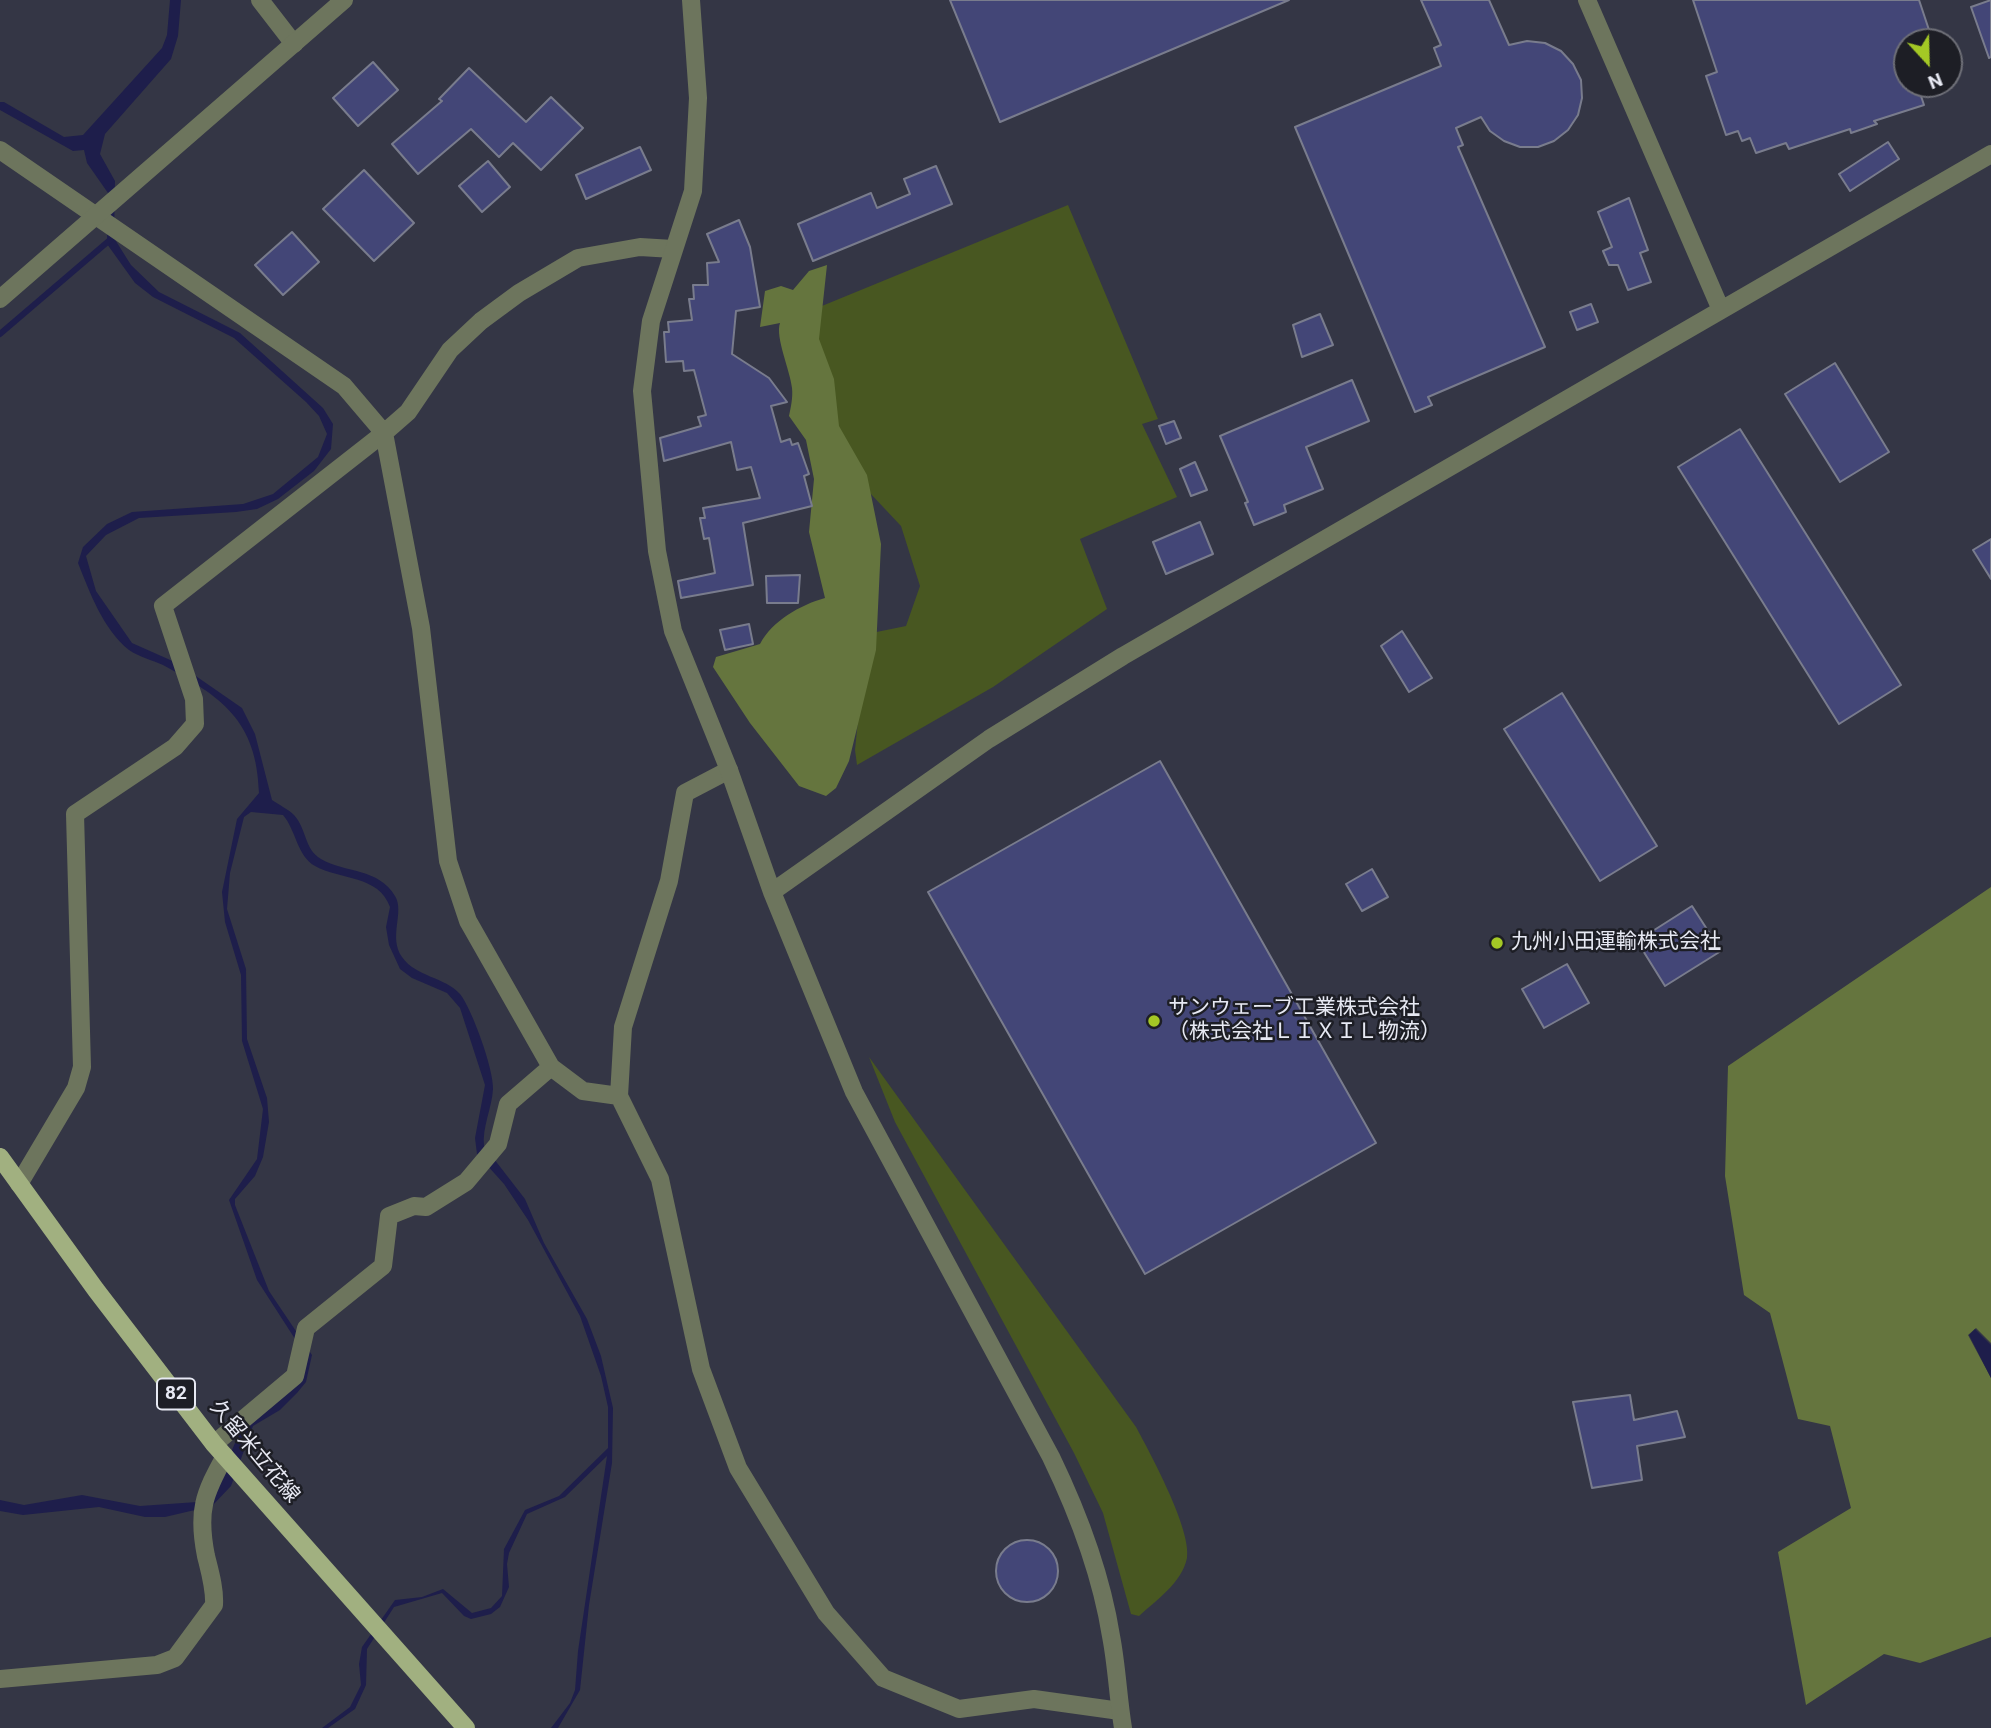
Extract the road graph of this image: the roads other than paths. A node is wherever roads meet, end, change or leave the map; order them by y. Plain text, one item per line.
1 (260, 0) edge
2 (344, 0) edge
3 (691, 0) edge
4 (1587, 0) edge
5 (294, 44) junction
6 (0, 150) edge
7 (1991, 154) edge
8 (99, 217) junction
9 (673, 249) junction
10 (0, 299) edge
11 (1721, 310) junction
12 (384, 433) junction
13 (729, 770) junction
14 (772, 892) junction
15 (551, 1067) junction
16 (619, 1096) junction
17 (0, 1157) edge
18 (19, 1184) junction
19 (220, 1450) junction
20 (0, 1679) edge
21 (1121, 1720) edge
22 (466, 1728) edge

1 - 5 street
2 - 5 street
3 - 9 street
4 - 11 street
5 - 8 street
6 - 8 street
7 - 11 street
8 - 10 street
8 - 12 street
9 - 12 street
9 - 13 street
11 - 14 street
12 - 15 street
12 - 18 street
13 - 14 street
13 - 16 street
14 - 21 street
15 - 16 street
15 - 19 street
16 - 21 street
17 - 18 main road, 久留米立花線 / 82
18 - 19 main road, 久留米立花線 / 82
19 - 20 street
19 - 22 main road, 久留米立花線 / 82

